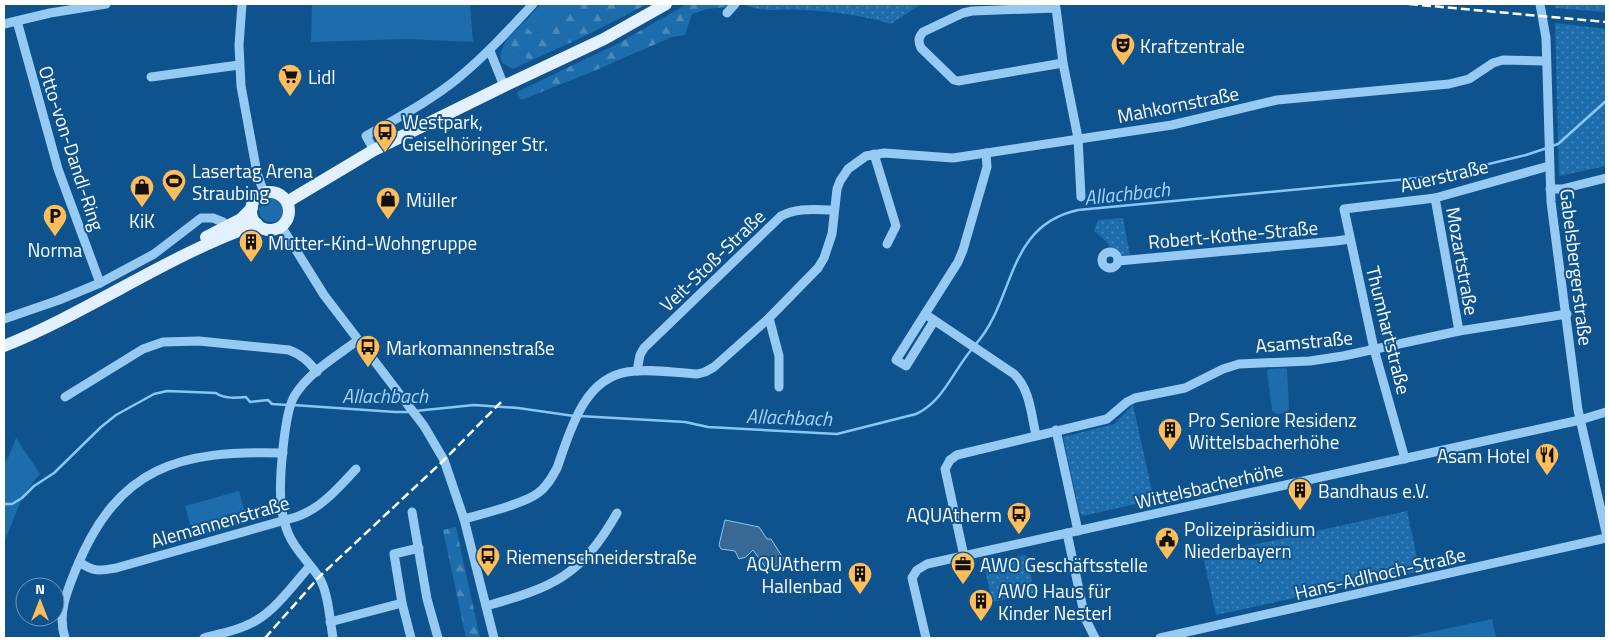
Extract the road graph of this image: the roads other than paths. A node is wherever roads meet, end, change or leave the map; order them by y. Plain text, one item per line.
1 (106, 4) edge
2 (242, 4) edge
3 (534, 4) edge
4 (666, 4) edge
5 (735, 4) edge
6 (1540, 4) edge
7 (727, 13) dead end
8 (17, 21) junction
9 (4, 24) edge
10 (490, 51) junction
11 (1546, 61) junction
12 (1063, 63) junction
13 (239, 64) junction
14 (151, 77) dead end
15 (504, 86) junction
16 (1078, 138) junction
17 (374, 150) junction
18 (986, 153) junction
19 (874, 154) junction
20 (1549, 164) junction
21 (1606, 178) edge
22 (1550, 189) junction
23 (264, 193) junction
24 (1081, 197) dead end
25 (1435, 198) junction
26 (287, 202) junction
27 (252, 208) junction
28 (1344, 209) joint
29 (834, 210) junction
30 (257, 224) junction
31 (226, 226) junction
32 (281, 226) junction
33 (1350, 238) junction
34 (887, 244) dead end
35 (1118, 261) dead end
36 (164, 264) junction
37 (100, 283) junction
38 (925, 314) junction
39 (1567, 314) junction
40 (769, 318) junction
41 (4, 319) edge
42 (934, 321) junction
43 (1459, 331) junction
44 (358, 340) junction
45 (908, 341) junction
46 (4, 346) edge
47 (918, 347) junction
48 (1374, 350) junction
49 (636, 371) junction
50 (317, 372) junction
51 (779, 387) dead end
52 (65, 397) dead end
53 (1606, 412) edge
54 (1580, 420) junction
55 (1056, 430) junction
56 (1036, 435) junction
57 (283, 453) junction
58 (1405, 459) junction
59 (356, 469) dead end
60 (412, 512) dead end
61 (617, 513) dead end
62 (464, 519) junction
63 (284, 521) junction
64 (1078, 531) junction
65 (1606, 532) edge
66 (1067, 533) junction
67 (1606, 538) edge
68 (419, 548) junction
69 (964, 556) junction
70 (79, 562) junction
71 (310, 566) junction
72 (402, 603) junction
73 (486, 606) junction
74 (330, 622) junction
75 (64, 638) edge
76 (204, 638) edge
77 (333, 638) edge
78 (411, 638) edge
79 (438, 638) edge
80 (494, 638) edge
81 (926, 638) edge
82 (1095, 638) edge
83 (1160, 638) edge

1 - 8 street
2 - 13 street
3 - 10 street
4 - 15 main road
5 - 7 street
6 - 11 street, Gabelsbergerstraße
8 - 9 street
8 - 37 street, Otto-von-Dandl-Ring
10 - 15 street
10 - 17 street
11 - 16 street, Mahkornstraße
11 - 20 street, Gabelsbergerstraße
12 - 12 street
12 - 16 street
13 - 14 street
13 - 23 street
15 - 17 main road
16 - 18 street, Mahkornstraße
16 - 24 street
17 - 26 main road
18 - 19 street
18 - 38 street
19 - 29 street
19 - 34 street
20 - 22 street, Gabelsbergerstraße
20 - 25 street, Auerstraße
21 - 22 street
22 - 39 street, Gabelsbergerstraße
23 - 26 main road
23 - 27 main road
25 - 28 street, Auerstraße
25 - 43 street, Mozartstraße
26 - 32 main road
27 - 30 main road
27 - 31 main road
28 - 33 street, Thumhartstraße
29 - 40 street
29 - 49 street, Veit-Stoß-Straße
30 - 32 main road
30 - 36 main road
31 - 36 main road
31 - 37 street
32 - 44 street
33 - 35 street, Robert-Kothe-Straße
33 - 48 street, Thumhartstraße
36 - 46 main road
37 - 41 street
38 - 42 street
38 - 45 street
39 - 43 street, Asamstraße
39 - 54 street, Gabelsbergerstraße
40 - 49 street
40 - 51 street
42 - 47 street
42 - 56 street
43 - 48 street, Asamstraße
44 - 50 street
44 - 62 street
45 - 47 street
45 - 47 street
48 - 55 street, Asamstraße
48 - 58 street, Thumhartstraße
49 - 62 street
50 - 52 street
50 - 57 street
53 - 54 street, Wittelsbacherhöhe
54 - 58 street, Wittelsbacherhöhe
54 - 65 street, Gabelsbergerstraße
55 - 56 street, Asamstraße
55 - 64 street
56 - 69 street, Asamstraße
57 - 63 street
57 - 70 street
58 - 64 street, Wittelsbacherhöhe
59 - 63 street, Alemannenstraße
60 - 68 street
61 - 73 street
62 - 73 street
63 - 70 street, Alemannenstraße
63 - 71 street
64 - 66 street, Wittelsbacherhöhe
66 - 69 street, Wittelsbacherhöhe
66 - 82 street
67 - 83 street, Hans-Adlhoch-Straße
68 - 72 street
68 - 79 street
69 - 81 street, Wittelsbacherhöhe
70 - 75 street
71 - 74 street
71 - 76 street
72 - 74 street
72 - 78 street
73 - 80 street
74 - 77 street

